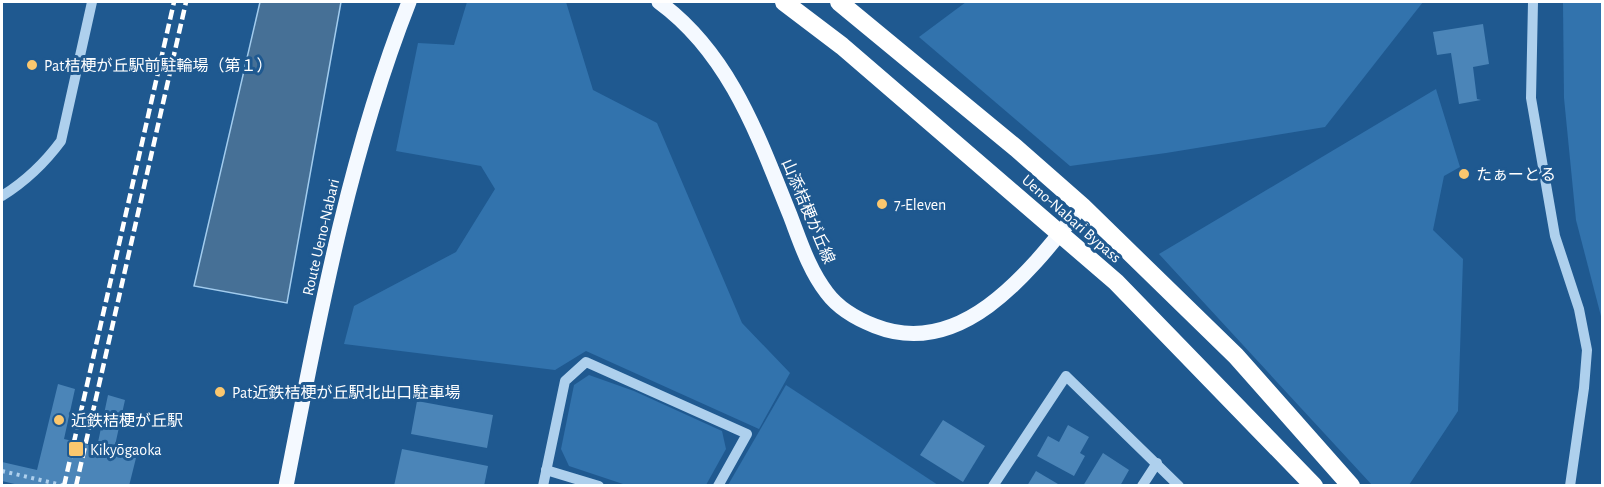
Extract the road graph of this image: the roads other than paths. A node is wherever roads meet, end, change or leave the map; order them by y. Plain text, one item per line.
1 (92, 2) edge
2 (409, 2) edge
3 (659, 2) edge
4 (784, 2) edge
5 (839, 2) edge
6 (1533, 2) edge
7 (2, 196) edge
8 (1082, 206) junction
9 (1061, 233) junction
10 (1157, 463) junction
11 (546, 470) junction
12 (286, 486) edge
13 (543, 486) edge
14 (599, 486) edge
15 (718, 486) edge
16 (993, 486) edge
17 (1142, 486) edge
18 (1179, 486) edge
19 (1314, 486) edge
20 (1351, 486) edge
21 (1569, 486) edge

1 - 7 street
2 - 12 main road, Route Ueno-Nabari
3 - 9 main road, 山添桔梗が丘線
4 - 9 highway, Ueno-Nabari Bypass
5 - 8 highway, Ueno-Nabari Bypass
6 - 21 street
8 - 9 main road, 山添桔梗が丘線
8 - 20 highway, Ueno-Nabari Bypass
9 - 19 highway, Ueno-Nabari Bypass
10 - 16 street
10 - 17 street
10 - 18 street
11 - 13 street
11 - 14 street
11 - 15 street

